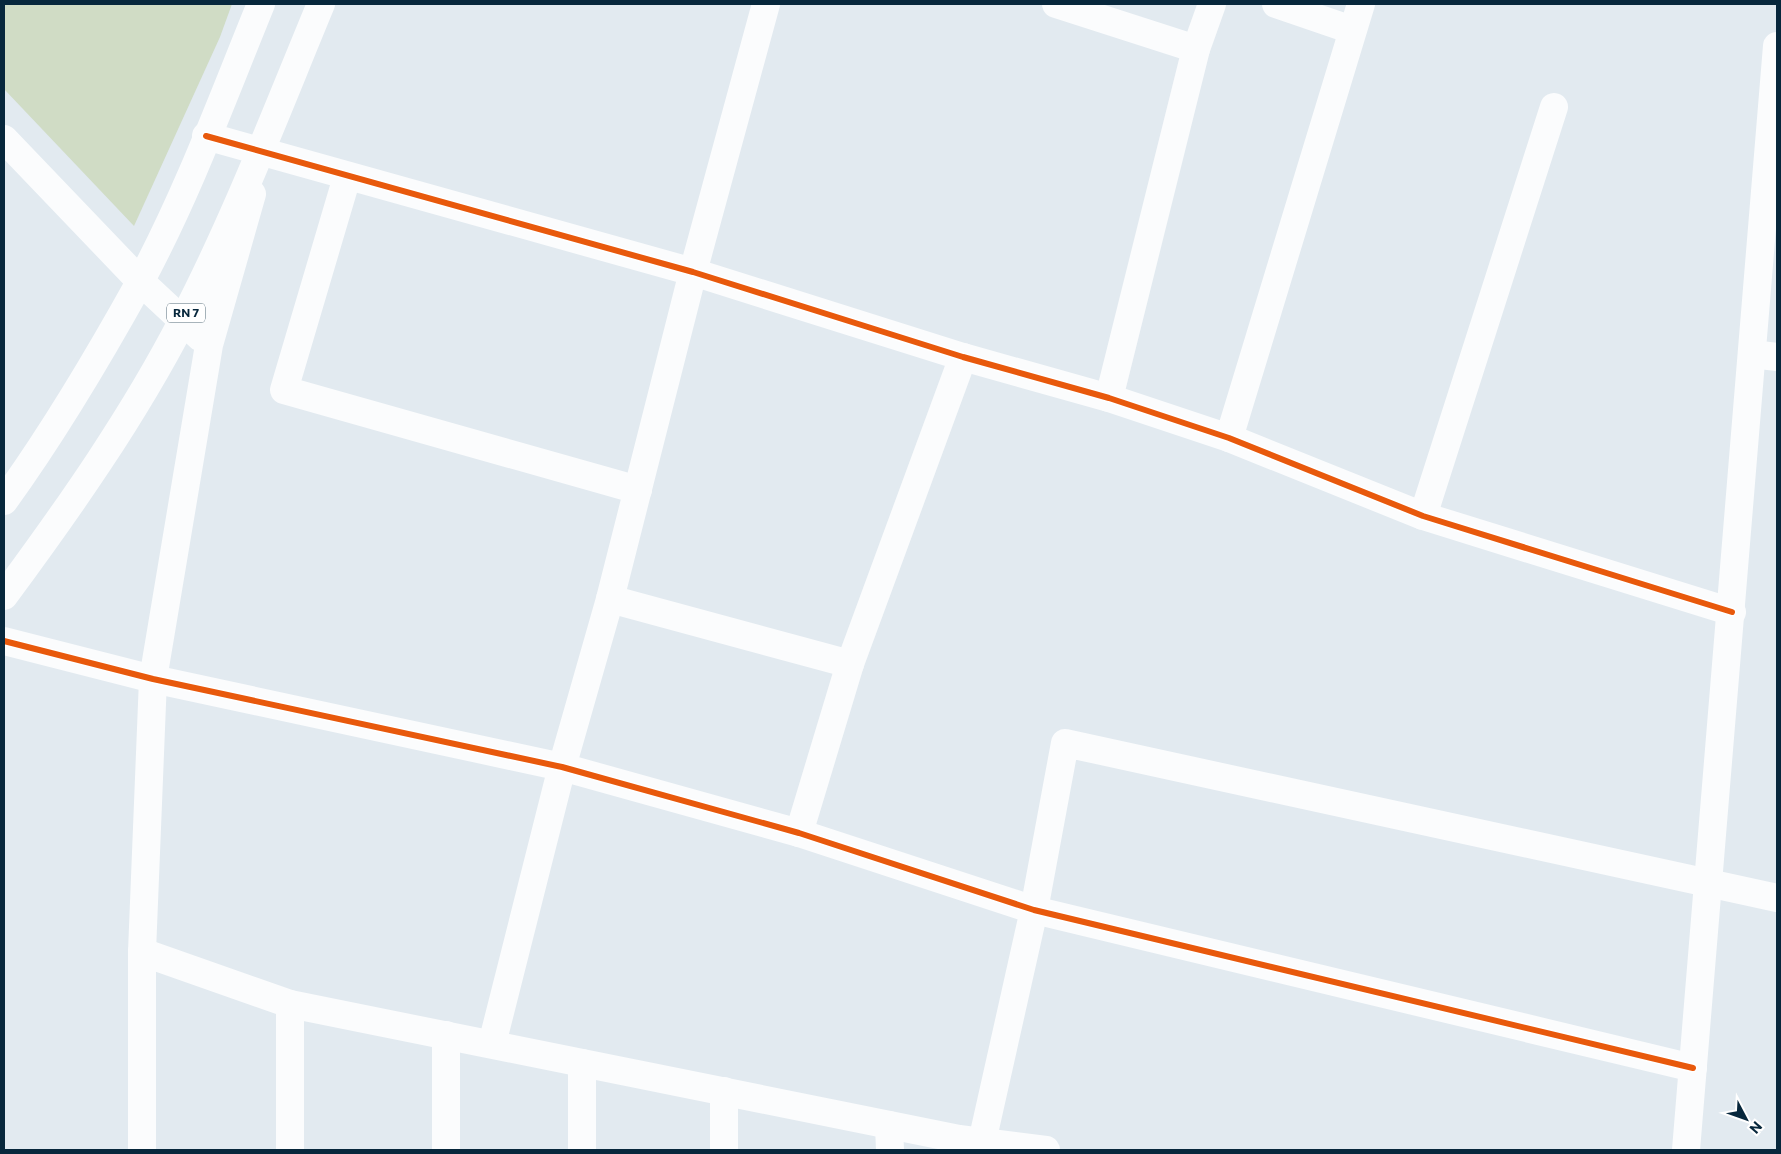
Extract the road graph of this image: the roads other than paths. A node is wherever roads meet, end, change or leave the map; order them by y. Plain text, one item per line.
1 (261, 4) edge
2 (321, 4) edge
3 (766, 4) edge
4 (1056, 4) edge
5 (1212, 4) edge
6 (1276, 4) edge
7 (1361, 4) edge
8 (1352, 30) junction
9 (1777, 46) edge
10 (1196, 49) junction
11 (1554, 107) dead end
12 (206, 136) junction
13 (4, 139) edge
14 (260, 151) junction
15 (347, 177) junction
16 (693, 272) junction
17 (140, 281) junction
18 (183, 321) junction
19 (209, 345) junction
20 (1765, 355) edge
21 (963, 357) junction
22 (1108, 398) junction
23 (1229, 438) junction
24 (638, 490) junction
25 (4, 501) edge
26 (1423, 516) junction
27 (4, 596) edge
28 (610, 599) junction
29 (1732, 612) junction
30 (4, 641) edge
31 (850, 664) junction
32 (153, 679) junction
33 (562, 767) junction
34 (799, 832) junction
35 (1709, 884) junction
36 (1777, 898) edge
37 (1034, 910) junction
38 (142, 952) junction
39 (290, 1004) junction
40 (446, 1035) junction
41 (492, 1044) junction
42 (582, 1062) junction
43 (1693, 1068) junction
44 (724, 1091) junction
45 (890, 1137) edge
46 (982, 1146) edge
47 (142, 1150) edge
48 (290, 1150) edge
49 (446, 1150) edge
50 (582, 1150) edge
51 (724, 1150) edge
52 (1046, 1150) edge
53 (1686, 1150) edge

1 - 12 main road
2 - 14 main road, RN 7
3 - 16 main road
4 - 10 main road
5 - 10 main road
6 - 8 main road
7 - 8 main road
8 - 23 main road
9 - 20 main road
10 - 22 main road
11 - 26 main road
12 - 14 main road
12 - 17 main road
13 - 17 main road
14 - 15 main road
14 - 18 main road, RN 7
14 - 19 main road
15 - 16 main road
15 - 24 main road
16 - 21 main road
16 - 24 main road
17 - 18 main road
17 - 25 main road
18 - 19 main road
18 - 27 main road, RN 7
19 - 32 main road
20 - 29 main road
21 - 22 main road
21 - 31 main road
22 - 23 main road
23 - 26 main road
24 - 28 main road
26 - 29 main road
28 - 31 main road
28 - 33 main road
29 - 35 main road
30 - 32 main road
31 - 34 main road
32 - 33 main road
32 - 38 main road
33 - 34 main road
33 - 41 main road
34 - 37 main road
35 - 36 main road
35 - 37 main road
35 - 43 main road
37 - 43 main road
37 - 46 main road
38 - 39 main road
38 - 47 main road
39 - 40 main road
39 - 48 main road
40 - 41 main road
40 - 49 main road
41 - 42 main road
42 - 44 main road
42 - 50 main road
43 - 53 main road
44 - 45 main road
44 - 51 main road
45 - 46 main road
46 - 52 main road

